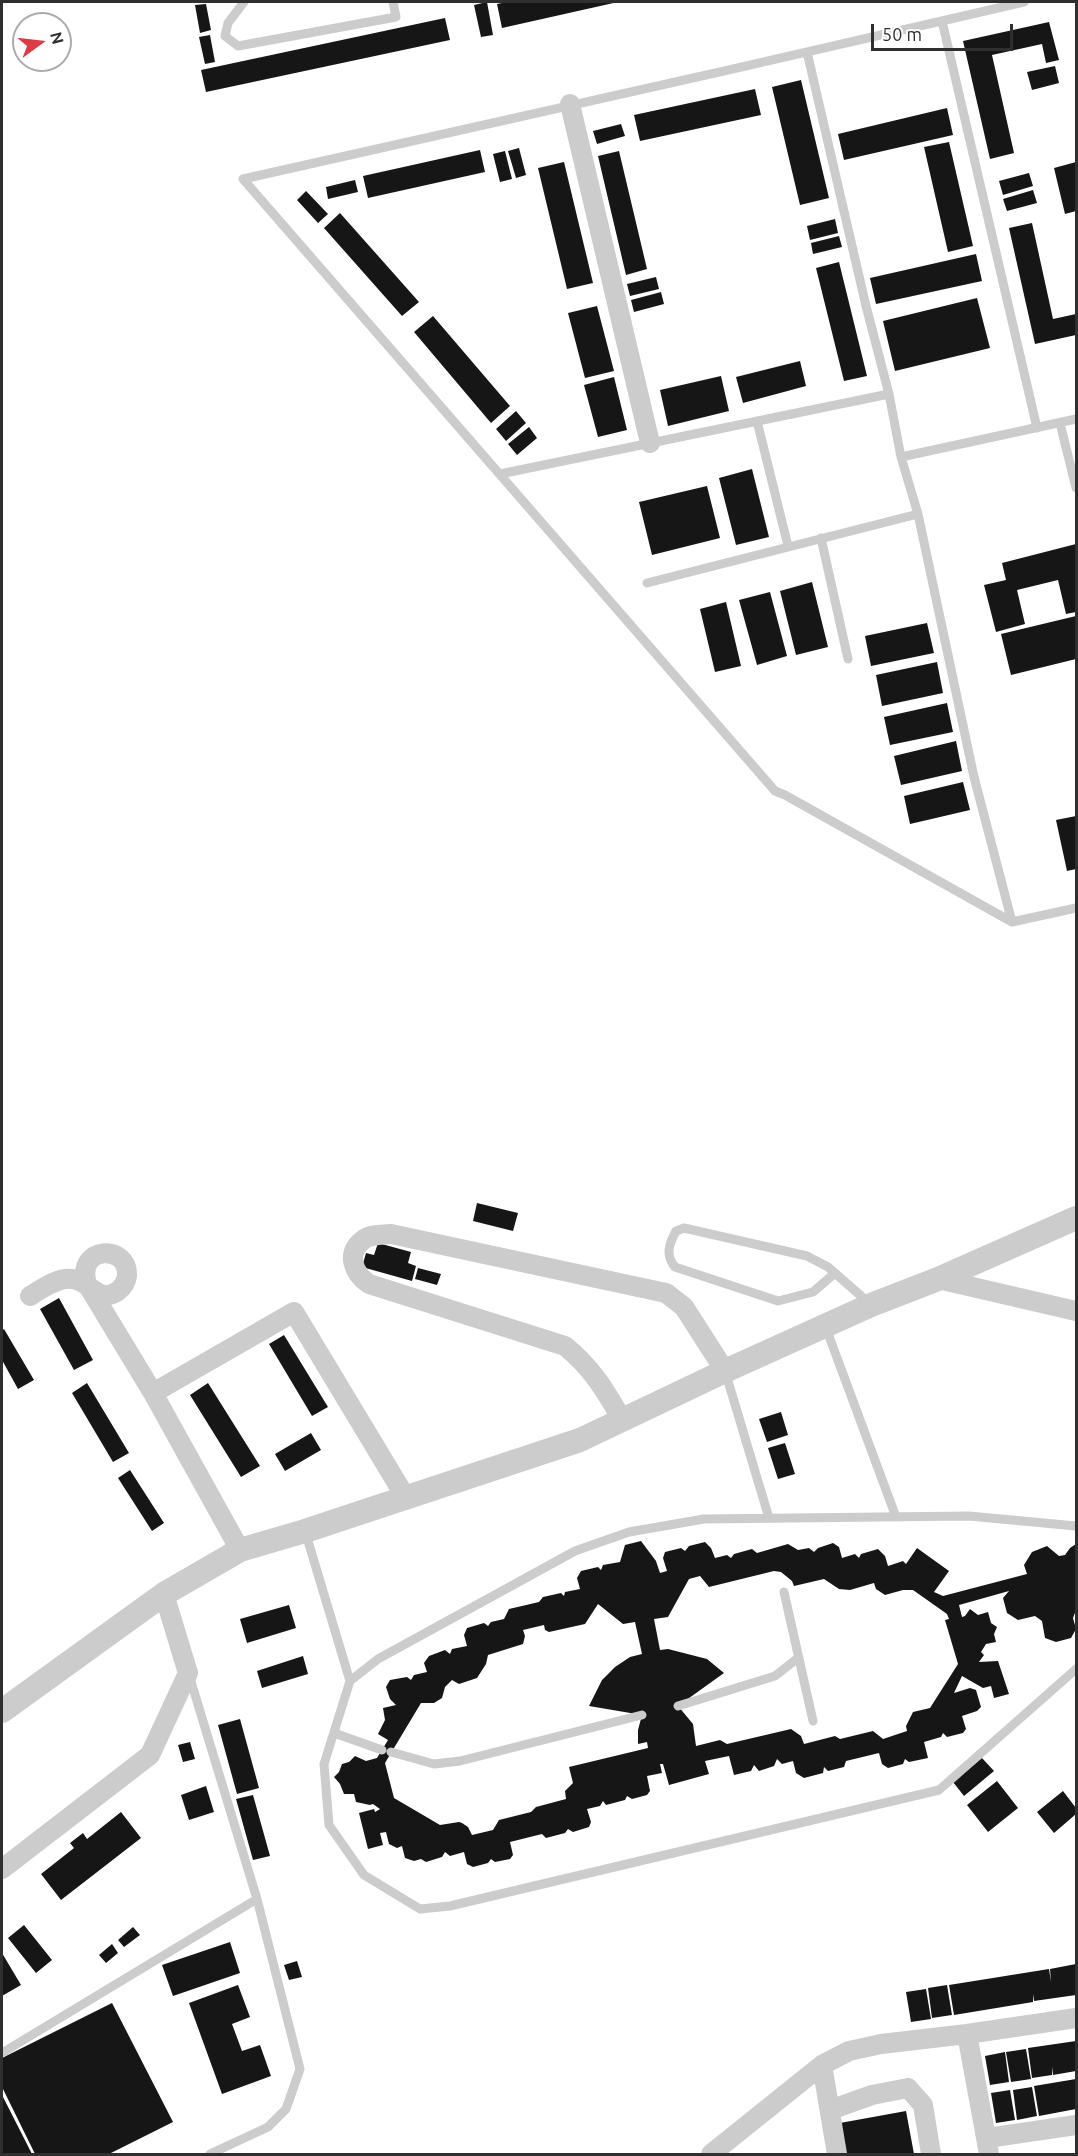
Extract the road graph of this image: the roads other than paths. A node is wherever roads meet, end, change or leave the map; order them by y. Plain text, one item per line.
1 (244, 2) edge
2 (393, 2) edge
3 (1024, 2) edge
4 (942, 21) junction
5 (807, 52) junction
6 (570, 104) junction
7 (889, 394) junction
8 (1077, 418) edge
9 (757, 422) junction
10 (1060, 423) junction
11 (1037, 428) junction
12 (650, 443) junction
13 (901, 457) junction
14 (500, 474) junction
15 (1077, 488) edge
16 (918, 514) junction
17 (821, 538) junction
18 (788, 546) junction
19 (647, 583) dead end
20 (848, 659) dead end
21 (1077, 908) edge
22 (1012, 922) junction
23 (1077, 1218) edge
24 (835, 1273) junction
25 (938, 1279) junction
26 (30, 1296) dead end
27 (871, 1305) junction
28 (1077, 1311) edge
29 (825, 1326) junction
30 (725, 1371) junction
31 (153, 1393) junction
32 (622, 1420) junction
33 (406, 1498) junction
34 (896, 1517) junction
35 (769, 1518) junction
36 (1077, 1526) edge
37 (305, 1531) junction
38 (240, 1550) junction
39 (784, 1592) dead end
40 (164, 1594) junction
41 (798, 1658) junction
42 (1077, 1669) edge
43 (188, 1673) junction
44 (350, 1681) junction
45 (678, 1706) dead end
46 (2, 1711) edge
47 (642, 1714) dead end
48 (813, 1721) dead end
49 (334, 1733) junction
50 (2, 1869) edge
51 (257, 1899) junction
52 (1077, 2018) edge
53 (967, 2034) junction
54 (2, 2053) edge
55 (822, 2065) junction
56 (830, 2110) junction
57 (1077, 2125) edge
58 (988, 2146) edge
59 (210, 2154) edge
60 (711, 2154) edge
61 (837, 2154) edge
62 (931, 2154) edge

1 - 2 lane
3 - 4 lane
4 - 5 lane
4 - 11 lane
5 - 6 lane
5 - 7 lane
6 - 12 street
6 - 14 lane
7 - 9 lane
7 - 13 lane
8 - 10 lane
9 - 12 lane
9 - 18 lane
10 - 11 lane
10 - 15 lane
11 - 13 lane
12 - 14 lane
13 - 16 lane
14 - 22 lane
16 - 17 lane
16 - 22 lane
17 - 18 lane
17 - 20 lane
18 - 19 lane
21 - 22 lane
23 - 25 street
24 - 24 lane
24 - 27 lane
25 - 27 street
25 - 28 street
26 - 31 street
27 - 29 street
29 - 30 street
29 - 34 lane
30 - 32 street
30 - 32 street
30 - 35 lane
31 - 33 street
31 - 38 street
32 - 33 street
33 - 37 street
34 - 35 lane
34 - 36 lane
35 - 44 lane
37 - 38 street
37 - 44 lane
38 - 40 street
39 - 41 lane
40 - 43 street
40 - 46 street
41 - 45 lane
41 - 48 lane
42 - 49 lane
43 - 50 street
43 - 51 lane
44 - 49 lane
47 - 49 lane
51 - 54 lane
51 - 59 lane
52 - 53 street
53 - 55 street
53 - 58 street
55 - 56 street
55 - 60 street
56 - 61 street
56 - 62 street
57 - 58 street

